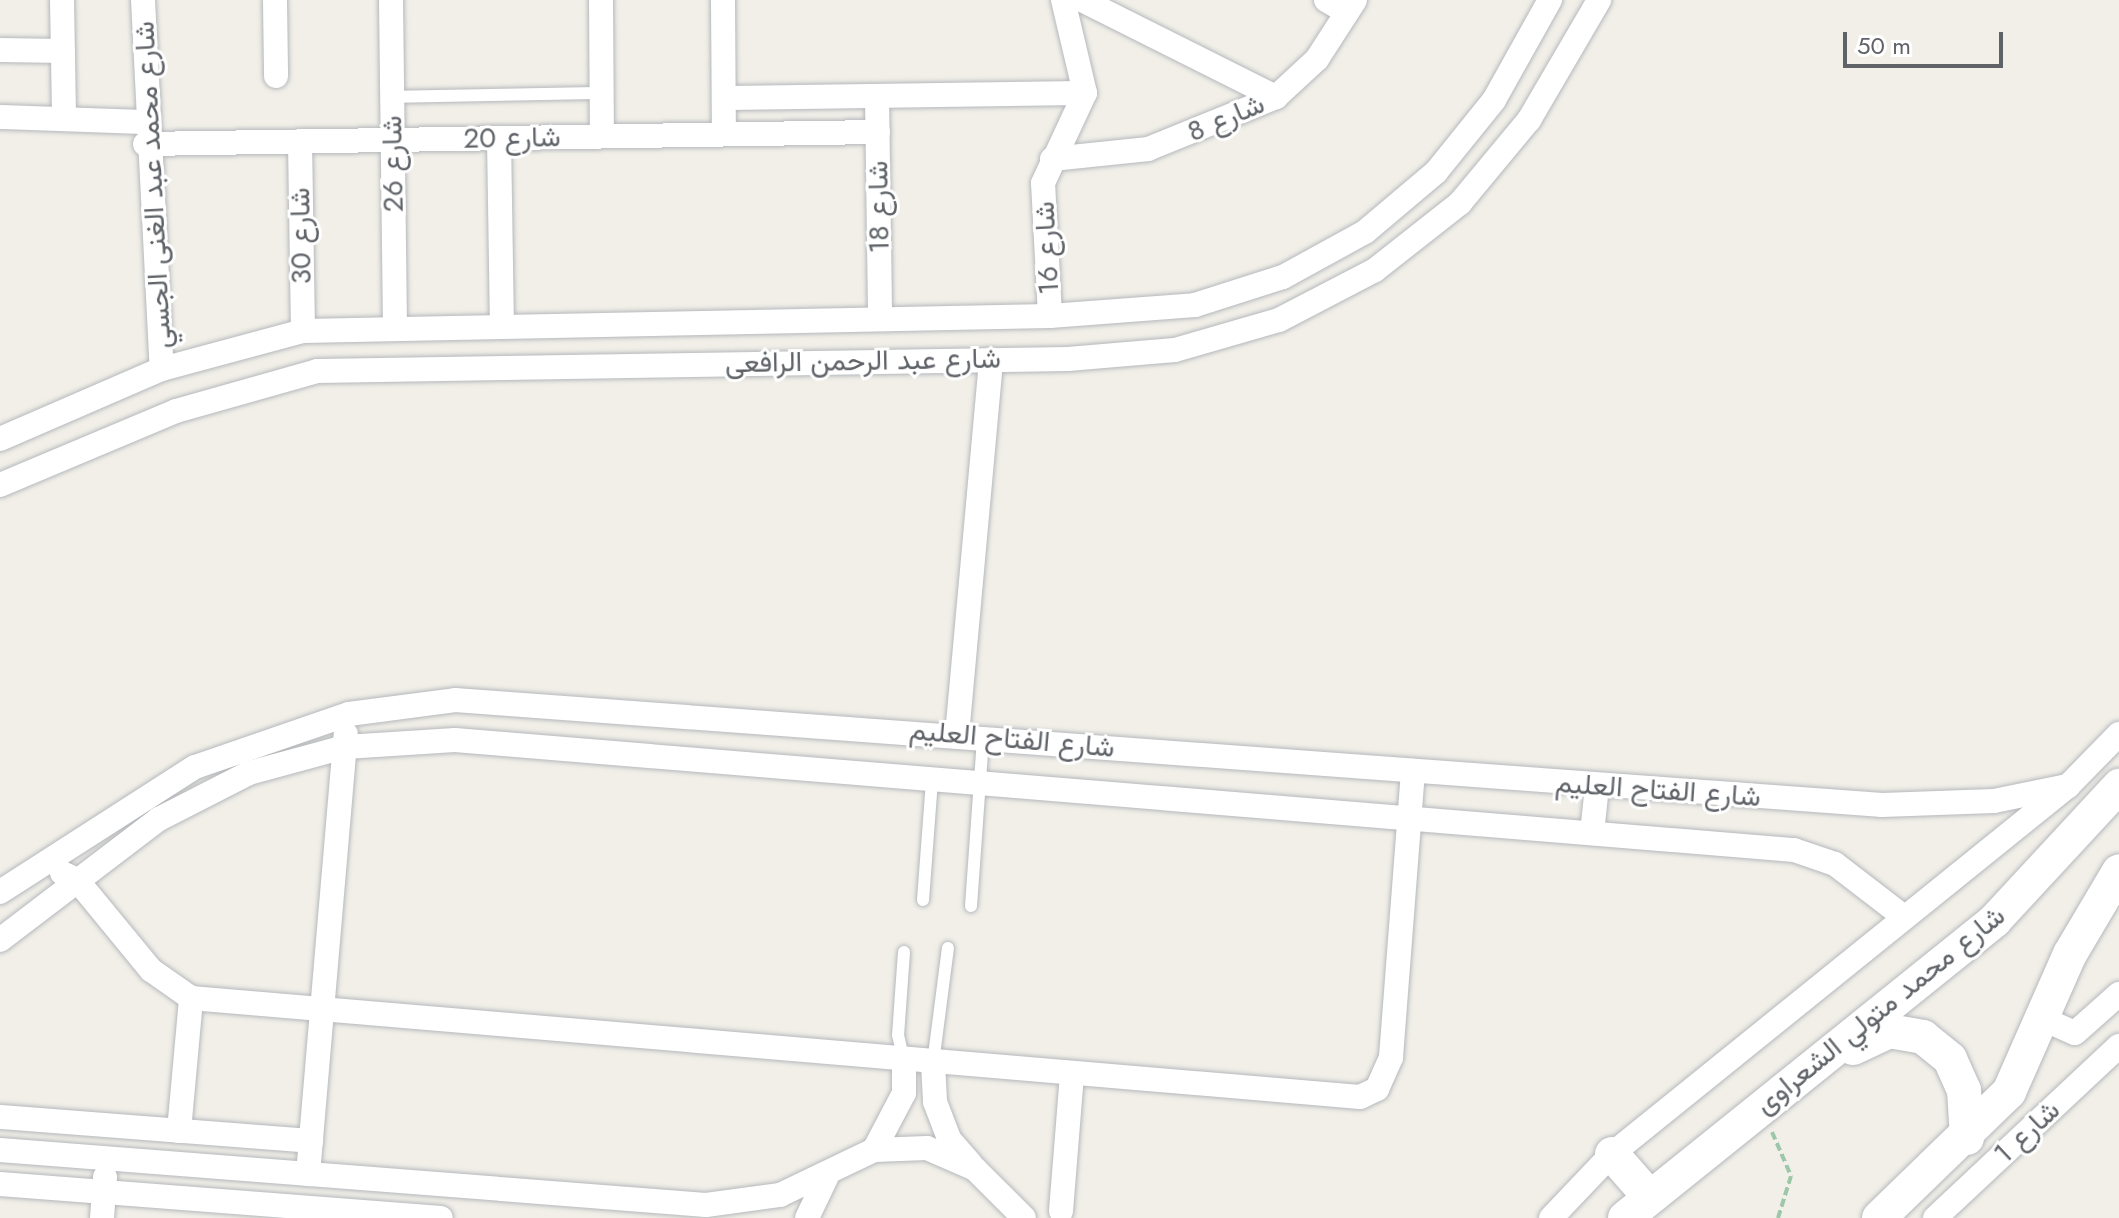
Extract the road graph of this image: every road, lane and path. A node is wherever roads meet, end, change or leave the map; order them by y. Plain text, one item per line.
1 (62, 0) edge
2 (143, 0) edge
3 (275, 0) edge
4 (391, 0) edge
5 (601, 0) edge
6 (723, 0) edge
7 (1063, 0) edge
8 (1082, 0) edge
9 (1326, 0) edge
10 (1550, 0) edge
11 (1599, 0) edge
12 (1351, 6) edge
13 (0, 50) edge
14 (63, 51) junction
15 (276, 76) dead end
16 (602, 93) junction
17 (1085, 93) junction
18 (877, 96) junction
19 (392, 97) junction
20 (1276, 97) junction
21 (724, 98) junction
22 (0, 117) edge
23 (64, 119) junction
24 (878, 132) junction
25 (145, 133) junction
26 (724, 134) junction
27 (602, 136) junction
28 (499, 138) junction
29 (393, 140) junction
30 (300, 141) junction
31 (1052, 159) junction
32 (1050, 316) junction
33 (880, 318) junction
34 (502, 322) junction
35 (407, 326) junction
36 (303, 331) junction
37 (991, 360) junction
38 (422, 366) junction
39 (162, 369) junction
40 (0, 439) edge
41 (0, 485) edge
42 (349, 714) junction
43 (2119, 734) edge
44 (957, 735) junction
45 (983, 737) junction
46 (345, 747) junction
47 (1413, 771) junction
48 (932, 779) junction
49 (980, 783) junction
50 (1597, 786) junction
51 (2068, 786) junction
52 (2119, 786) edge
53 (1409, 819) junction
54 (1592, 833) junction
55 (2119, 871) edge
56 (21, 875) edge
57 (77, 880) junction
58 (0, 892) edge
59 (923, 900) dead end
60 (971, 906) dead end
61 (1904, 917) junction
62 (0, 940) edge
63 (948, 948) dead end
64 (904, 952) dead end
65 (2119, 994) edge
66 (191, 998) junction
67 (2048, 1006) junction
68 (322, 1012) junction
69 (2119, 1046) edge
70 (904, 1061) junction
71 (933, 1063) junction
72 (1808, 1068) junction
73 (1072, 1075) junction
74 (0, 1117) edge
75 (146, 1128) junction
76 (179, 1131) junction
77 (1967, 1138) junction
78 (311, 1141) junction
79 (0, 1150) edge
80 (874, 1150) junction
81 (1612, 1154) junction
82 (107, 1158) junction
83 (144, 1161) junction
84 (975, 1169) junction
85 (308, 1174) junction
86 (828, 1174) junction
87 (0, 1184) edge
88 (104, 1191) junction
89 (140, 1206) edge
90 (1636, 1206) edge
91 (1061, 1211) dead end
92 (1015, 1214) edge
93 (102, 1218) edge
94 (441, 1218) edge
95 (807, 1218) edge
96 (1551, 1218) edge
97 (1879, 1218) edge
98 (1935, 1218) edge

1 - 14 street
2 - 25 street, شارع محمد عبد الغنى الجسي
3 - 15 street
4 - 19 street, شارع 26
5 - 16 street
6 - 21 street
7 - 17 street
8 - 20 street
9 - 12 street
10 - 32 street, شارع عبد الرحمن الرافعى
11 - 37 street, شارع عبد الرحمن الرافعى
12 - 20 street, شارع 8
13 - 14 street
14 - 23 street
16 - 19 lane
16 - 27 street
17 - 18 street
17 - 31 street, شارع 16
18 - 21 street
18 - 24 street, شارع 18
19 - 29 street, شارع 26
20 - 31 street, شارع 8
21 - 26 street
22 - 23 street, شارع 20
23 - 25 street, شارع 20
24 - 26 street, شارع 20
24 - 33 street, شارع 18
25 - 30 street, شارع 20
25 - 39 street, شارع محمد عبد الغنى الجسي
26 - 27 street, شارع 20
27 - 28 street, شارع 20
28 - 29 street, شارع 20
28 - 34 street
29 - 30 street, شارع 20
29 - 35 street, شارع 26
30 - 36 street, شارع 30
31 - 32 street, شارع 16
32 - 33 street, شارع عبد الرحمن الرافعى
33 - 34 street, شارع عبد الرحمن الرافعى
34 - 35 street, شارع عبد الرحمن الرافعى
35 - 36 street, شارع عبد الرحمن الرافعى
35 - 38 street, شارع 26
36 - 39 street, شارع عبد الرحمن الرافعى
37 - 38 street, شارع عبد الرحمن الرافعى
37 - 44 street
38 - 41 street, شارع عبد الرحمن الرافعى
39 - 40 street, شارع عبد الرحمن الرافعى
42 - 44 street, شارع الفتاح العليم
42 - 46 street
42 - 56 street, شارع الفتاح العليم
43 - 51 street
44 - 45 street, شارع الفتاح العليم
45 - 47 street, شارع الفتاح العليم
45 - 49 lane
46 - 48 street, شارع الفتاح العليم
46 - 57 street, شارع الفتاح العليم
46 - 68 street
47 - 50 street, شارع الفتاح العليم
47 - 53 street
48 - 49 street, شارع الفتاح العليم
48 - 59 lane
49 - 53 street, شارع الفتاح العليم
49 - 60 lane
50 - 51 street, شارع الفتاح العليم
50 - 54 street
51 - 61 street
52 - 72 street, شارع محمد متولي الشعراوى
53 - 54 street, شارع الفتاح العليم
53 - 73 street
54 - 61 street, شارع الفتاح العليم
55 - 67 street
56 - 57 street
56 - 58 street, شارع الفتاح العليم
57 - 62 street, شارع الفتاح العليم
57 - 66 street
61 - 81 street
63 - 71 lane
64 - 70 lane
65 - 67 street
66 - 68 street
66 - 76 street
67 - 77 street
68 - 70 street
68 - 78 street
69 - 98 street, شارع 1
70 - 71 street
70 - 80 street
71 - 73 street
71 - 84 street
72 - 77 street
72 - 90 street, شارع محمد متولي الشعراوى
73 - 91 street
74 - 75 street
75 - 76 street
75 - 83 street
76 - 78 street
77 - 97 street
78 - 85 street
79 - 82 street
80 - 84 street
80 - 86 street
81 - 90 street
81 - 96 street
82 - 83 street
82 - 88 street
83 - 85 street
83 - 89 street
84 - 92 street
85 - 86 street
86 - 95 street
87 - 88 street
88 - 89 street
88 - 93 street
89 - 94 street

